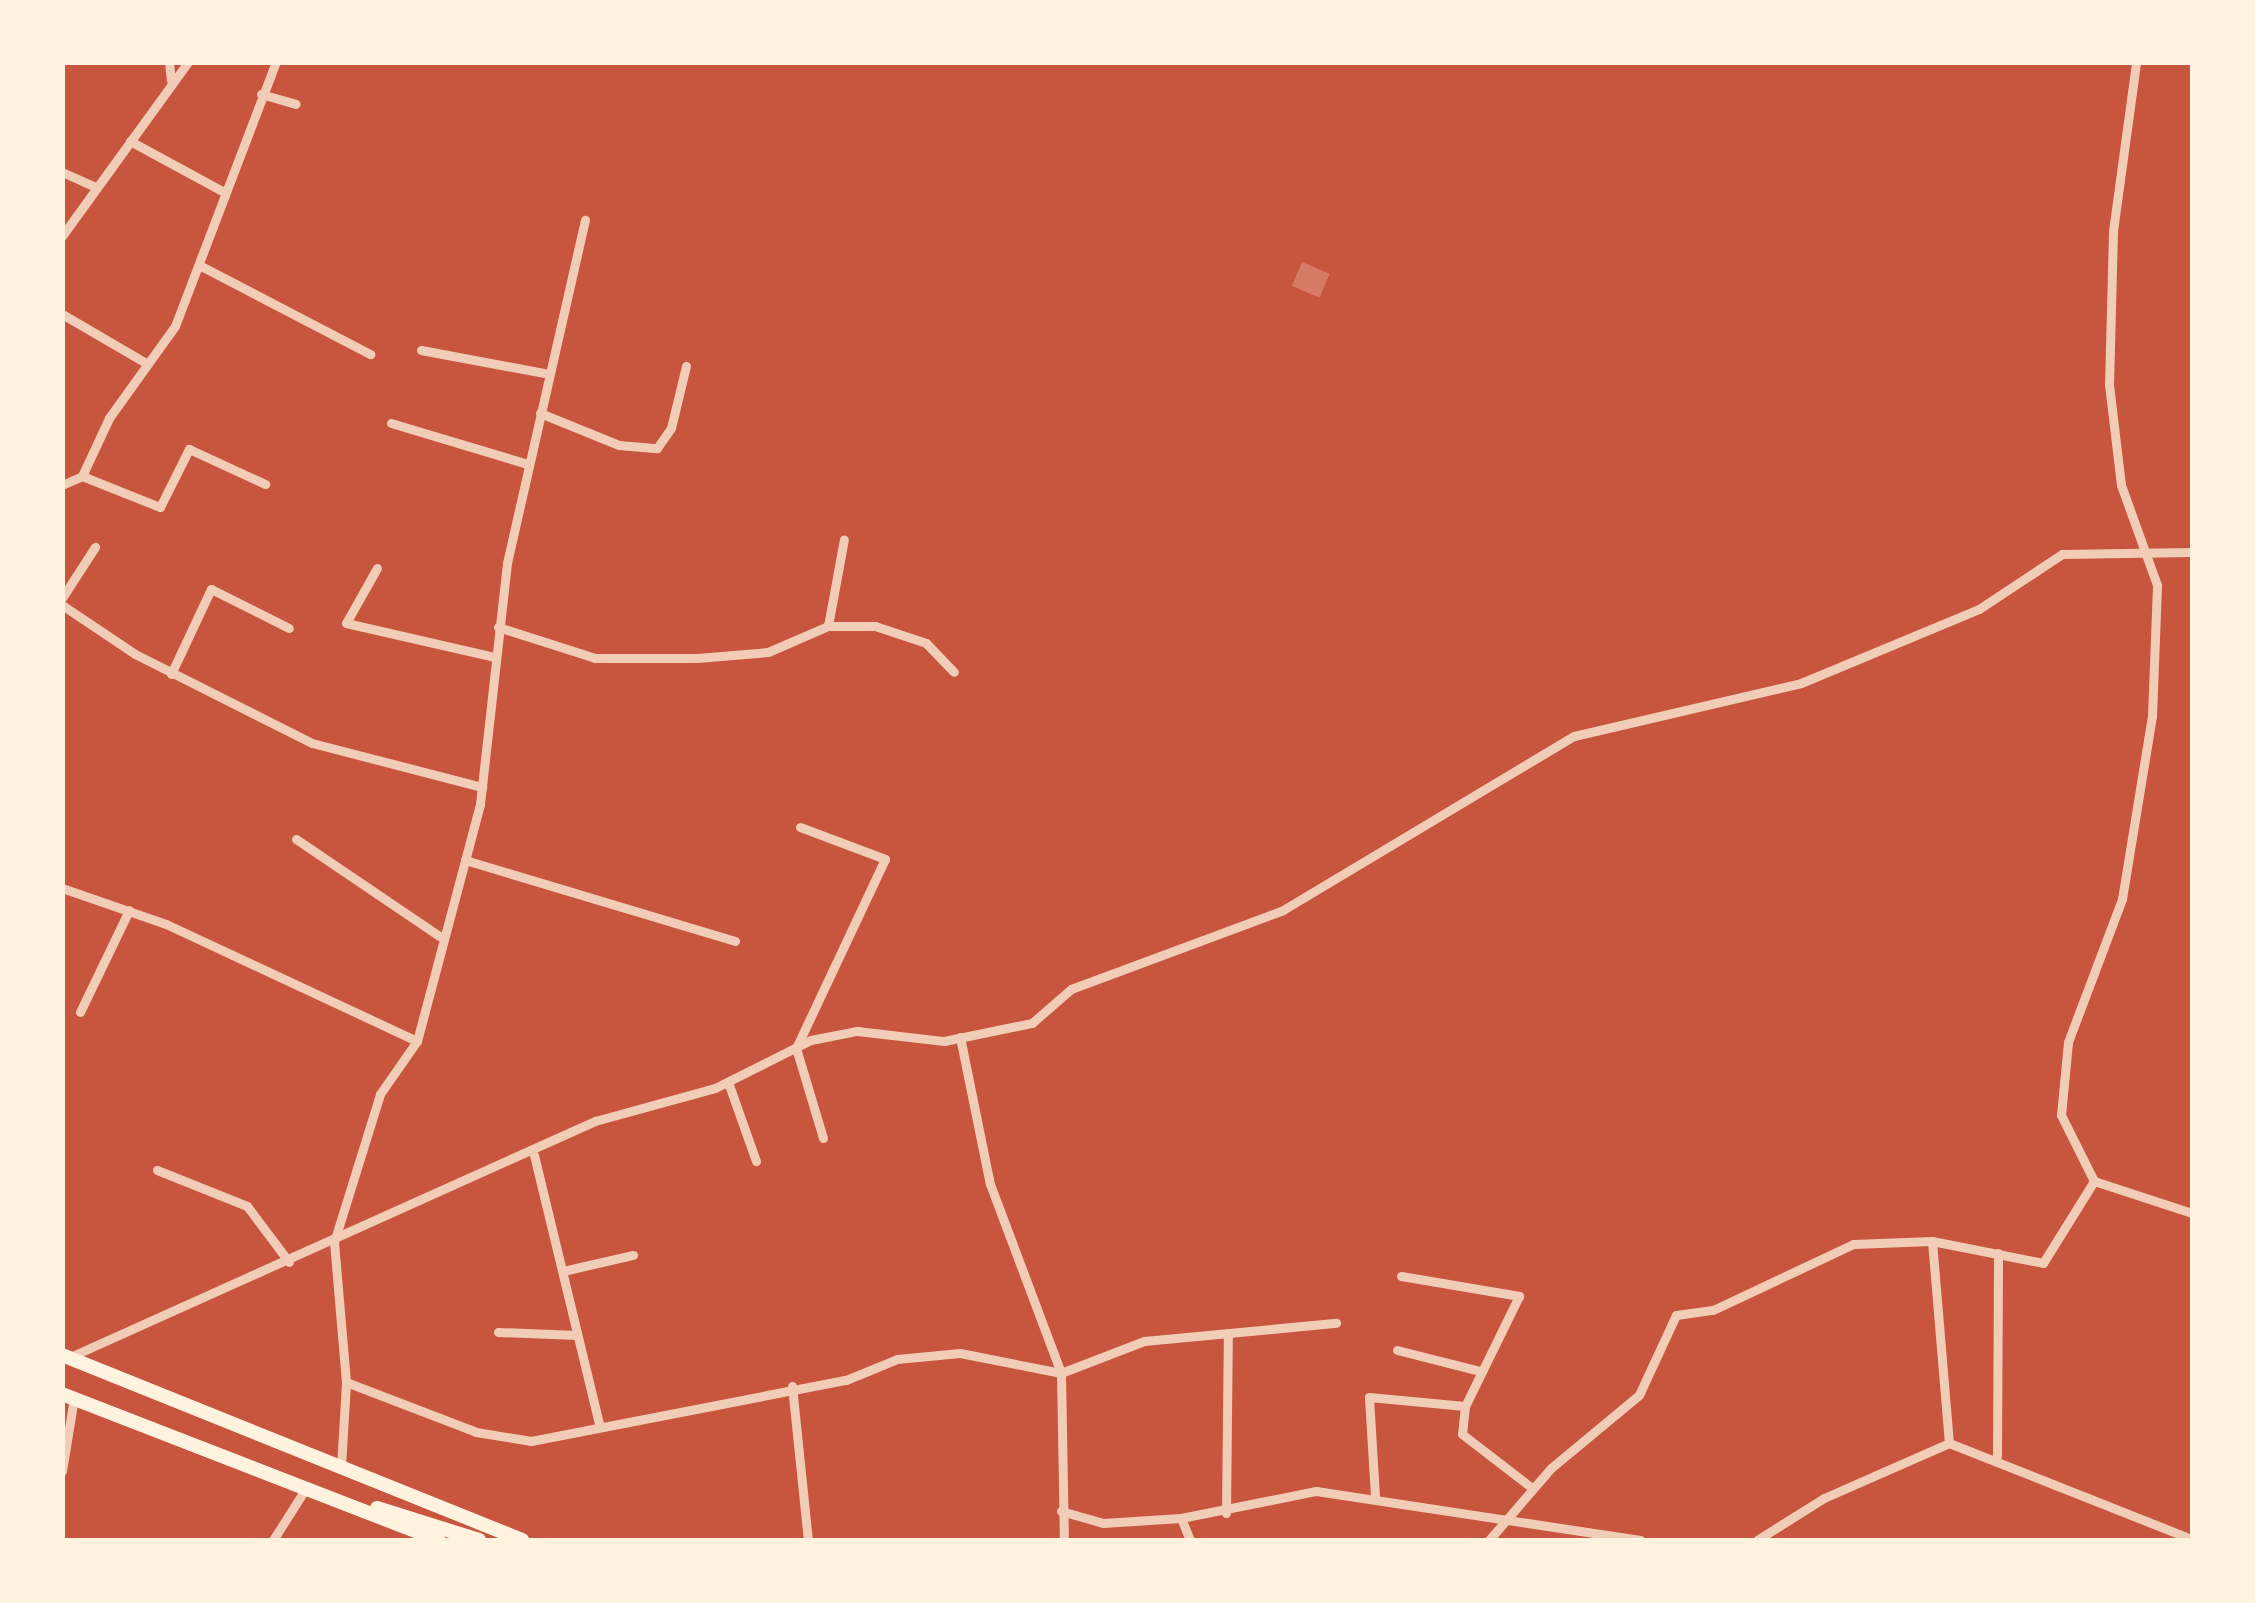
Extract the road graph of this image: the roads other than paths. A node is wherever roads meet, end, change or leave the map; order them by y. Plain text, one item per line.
1 (170, 62) edge
2 (188, 62) edge
3 (276, 62) edge
4 (2136, 62) edge
5 (171, 80) junction
6 (261, 94) junction
7 (296, 104) dead end
8 (130, 141) junction
9 (62, 172) edge
10 (96, 187) junction
11 (224, 192) junction
12 (584, 220) dead end
13 (62, 236) edge
14 (201, 266) junction
15 (62, 314) edge
16 (422, 350) dead end
17 (370, 354) dead end
18 (146, 364) junction
19 (686, 366) dead end
20 (549, 374) junction
21 (540, 412) junction
22 (390, 422) dead end
23 (528, 464) junction
24 (82, 476) junction
25 (265, 484) dead end
26 (62, 485) edge
27 (844, 539) dead end
28 (2142, 546) junction
29 (96, 547) dead end
30 (2192, 552) edge
31 (377, 568) dead end
32 (62, 601) edge
33 (828, 626) junction
34 (498, 627) junction
35 (289, 628) dead end
36 (494, 657) junction
37 (954, 672) dead end
38 (172, 674) junction
39 (482, 787) junction
40 (800, 827) dead end
41 (296, 839) dead end
42 (465, 860) junction
43 (62, 888) edge
44 (130, 910) junction
45 (438, 936) junction
46 (735, 942) dead end
47 (80, 1012) dead end
48 (960, 1037) junction
49 (417, 1041) junction
50 (796, 1048) junction
51 (728, 1082) junction
52 (823, 1138) dead end
53 (534, 1155) junction
54 (756, 1161) dead end
55 (157, 1170) dead end
56 (2094, 1180) junction
57 (2192, 1214) edge
58 (1932, 1241) junction
59 (334, 1242) junction
60 (1998, 1253) junction
61 (634, 1255) dead end
62 (289, 1262) junction
63 (563, 1271) junction
64 (1401, 1276) dead end
65 (1336, 1323) dead end
66 (498, 1332) dead end
67 (1228, 1333) junction
68 (576, 1335) junction
69 (1397, 1350) dead end
70 (66, 1356) edge
71 (1480, 1371) junction
72 (1061, 1373) junction
73 (346, 1382) junction
74 (792, 1386) junction
75 (68, 1396) edge
76 (1465, 1406) junction
77 (600, 1427) junction
78 (1949, 1443) junction
79 (1997, 1456) junction
80 (341, 1468) junction
81 (62, 1471) edge
82 (307, 1485) junction
83 (1532, 1488) junction
84 (1375, 1496) junction
85 (366, 1509) junction
86 (1061, 1511) junction
87 (1226, 1512) junction
88 (1181, 1518) junction
89 (1506, 1518) junction
90 (2192, 1539) edge
91 (273, 1540) edge
92 (438, 1540) edge
93 (479, 1540) edge
94 (519, 1540) edge
95 (808, 1540) edge
96 (1064, 1540) edge
97 (1190, 1540) edge
98 (1489, 1540) edge
99 (1640, 1540) edge
100 (1757, 1540) edge

1 - 5 street
2 - 5 street
3 - 6 street
4 - 28 street
5 - 8 street
6 - 7 street
6 - 11 street
8 - 10 street
8 - 11 street
9 - 10 street
10 - 13 street
11 - 14 street
12 - 20 street
14 - 17 street
14 - 18 street
15 - 18 street
16 - 20 street
18 - 24 street
19 - 21 street
20 - 21 street
21 - 23 street
22 - 23 street
23 - 34 street
24 - 25 street
24 - 26 street
27 - 33 street
28 - 30 street
28 - 48 street
28 - 56 street
29 - 32 street
31 - 36 street
32 - 38 street
33 - 34 street
33 - 37 street
34 - 36 street
35 - 38 street
36 - 39 street
38 - 39 street
39 - 42 street
40 - 50 street
41 - 45 street
42 - 45 street
42 - 46 street
43 - 44 street
44 - 47 street
44 - 49 street
45 - 49 street
48 - 50 street
48 - 72 street
49 - 59 street
50 - 51 street
50 - 52 street
51 - 53 street
51 - 54 street
53 - 59 street
53 - 63 street
55 - 62 street
56 - 57 street
56 - 60 street
58 - 60 street
58 - 78 street
58 - 83 street
59 - 62 street
59 - 73 street
60 - 79 street
61 - 63 street
62 - 70 street
63 - 68 street
64 - 71 street
65 - 67 street
66 - 68 street
67 - 72 street
67 - 87 street
68 - 77 street
69 - 71 street
70 - 80 main road
71 - 76 street
72 - 74 street
72 - 86 street
73 - 77 street
73 - 80 street
74 - 77 street
74 - 95 street
75 - 81 street
75 - 82 main road
76 - 83 street
76 - 84 street
78 - 79 street
78 - 100 street
79 - 90 street
80 - 94 main road
82 - 85 main road
82 - 91 street
83 - 89 street
84 - 87 street
84 - 89 street
85 - 92 main road
85 - 93 main road
86 - 88 street
86 - 96 street
87 - 88 street
88 - 97 street
89 - 98 street
89 - 99 street

